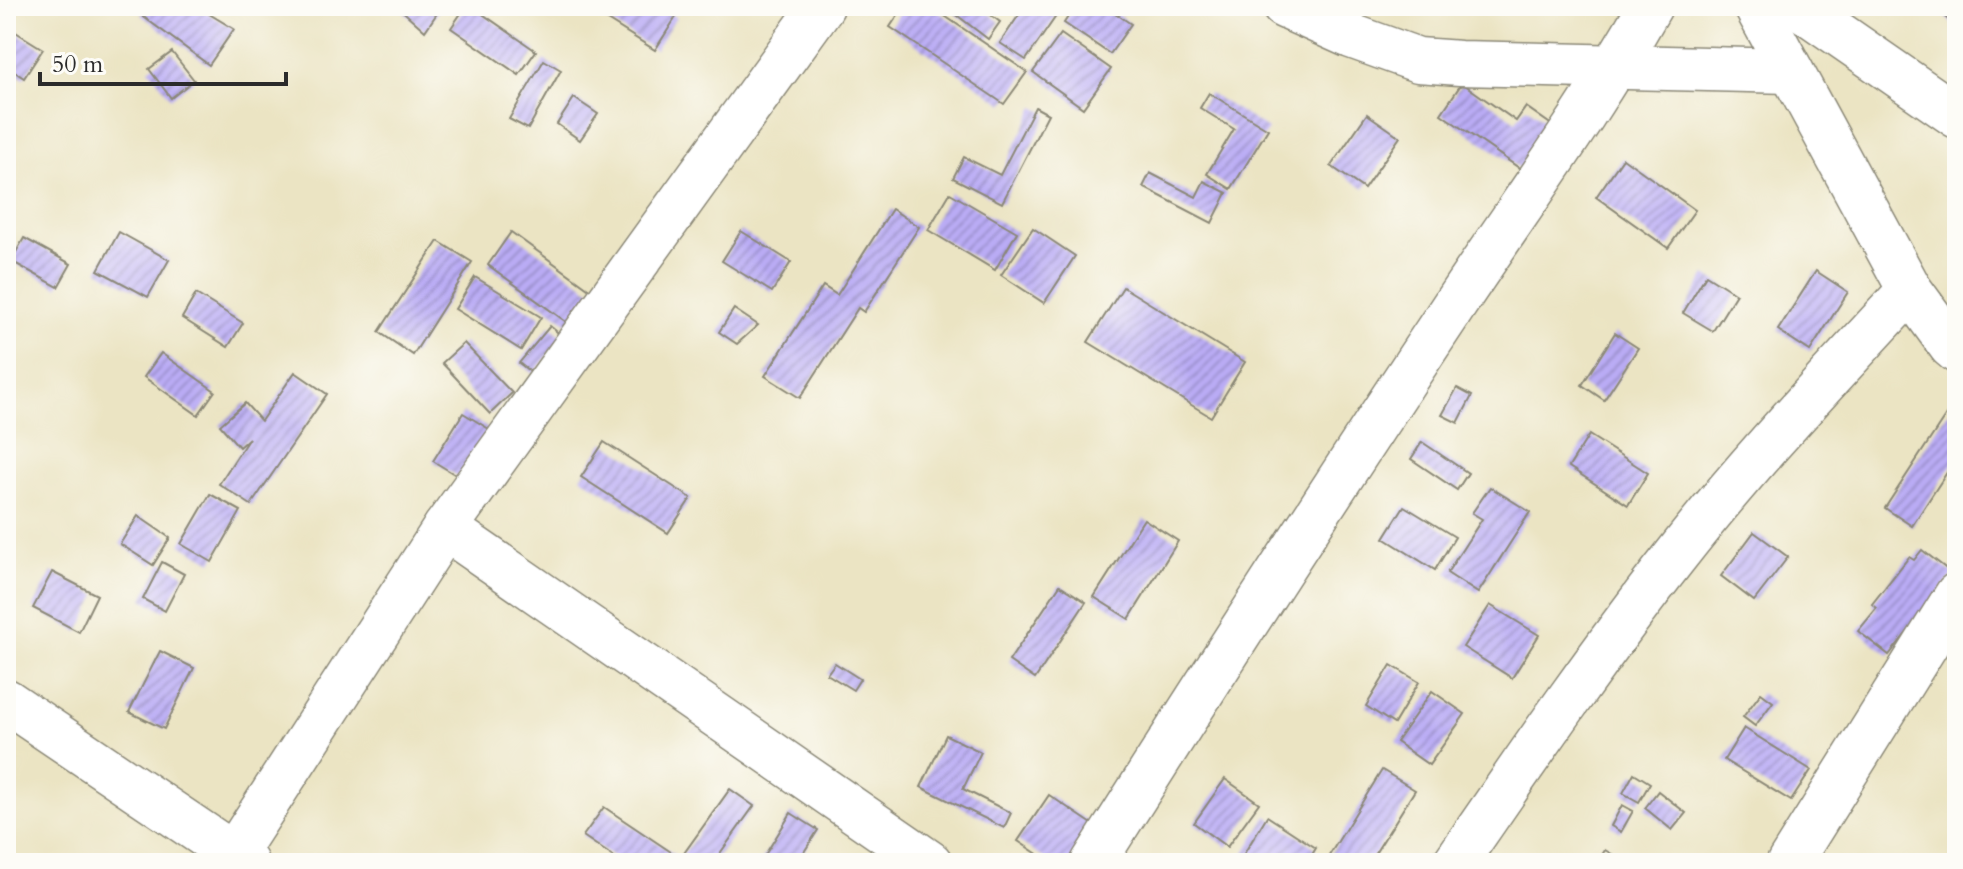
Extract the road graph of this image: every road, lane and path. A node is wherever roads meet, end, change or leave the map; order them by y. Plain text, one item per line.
1 (822, 6) edge
2 (1284, 6) edge
3 (1650, 6) edge
4 (1756, 6) edge
5 (1798, 6) edge
6 (1616, 66) junction
7 (1791, 71) junction
8 (1957, 116) edge
9 (1910, 290) junction
10 (1957, 351) edge
11 (445, 528) junction
12 (1957, 595) edge
13 (6, 701) edge
14 (236, 860) edge
15 (930, 863) edge
16 (1093, 863) edge
17 (1455, 863) edge
18 (1789, 863) edge

1 - 11 street
2 - 6 street
3 - 6 street
4 - 7 street
5 - 8 street
6 - 7 street
6 - 16 street
7 - 9 street
9 - 10 street
9 - 17 street
11 - 14 street
11 - 15 street
12 - 18 street
13 - 14 street

